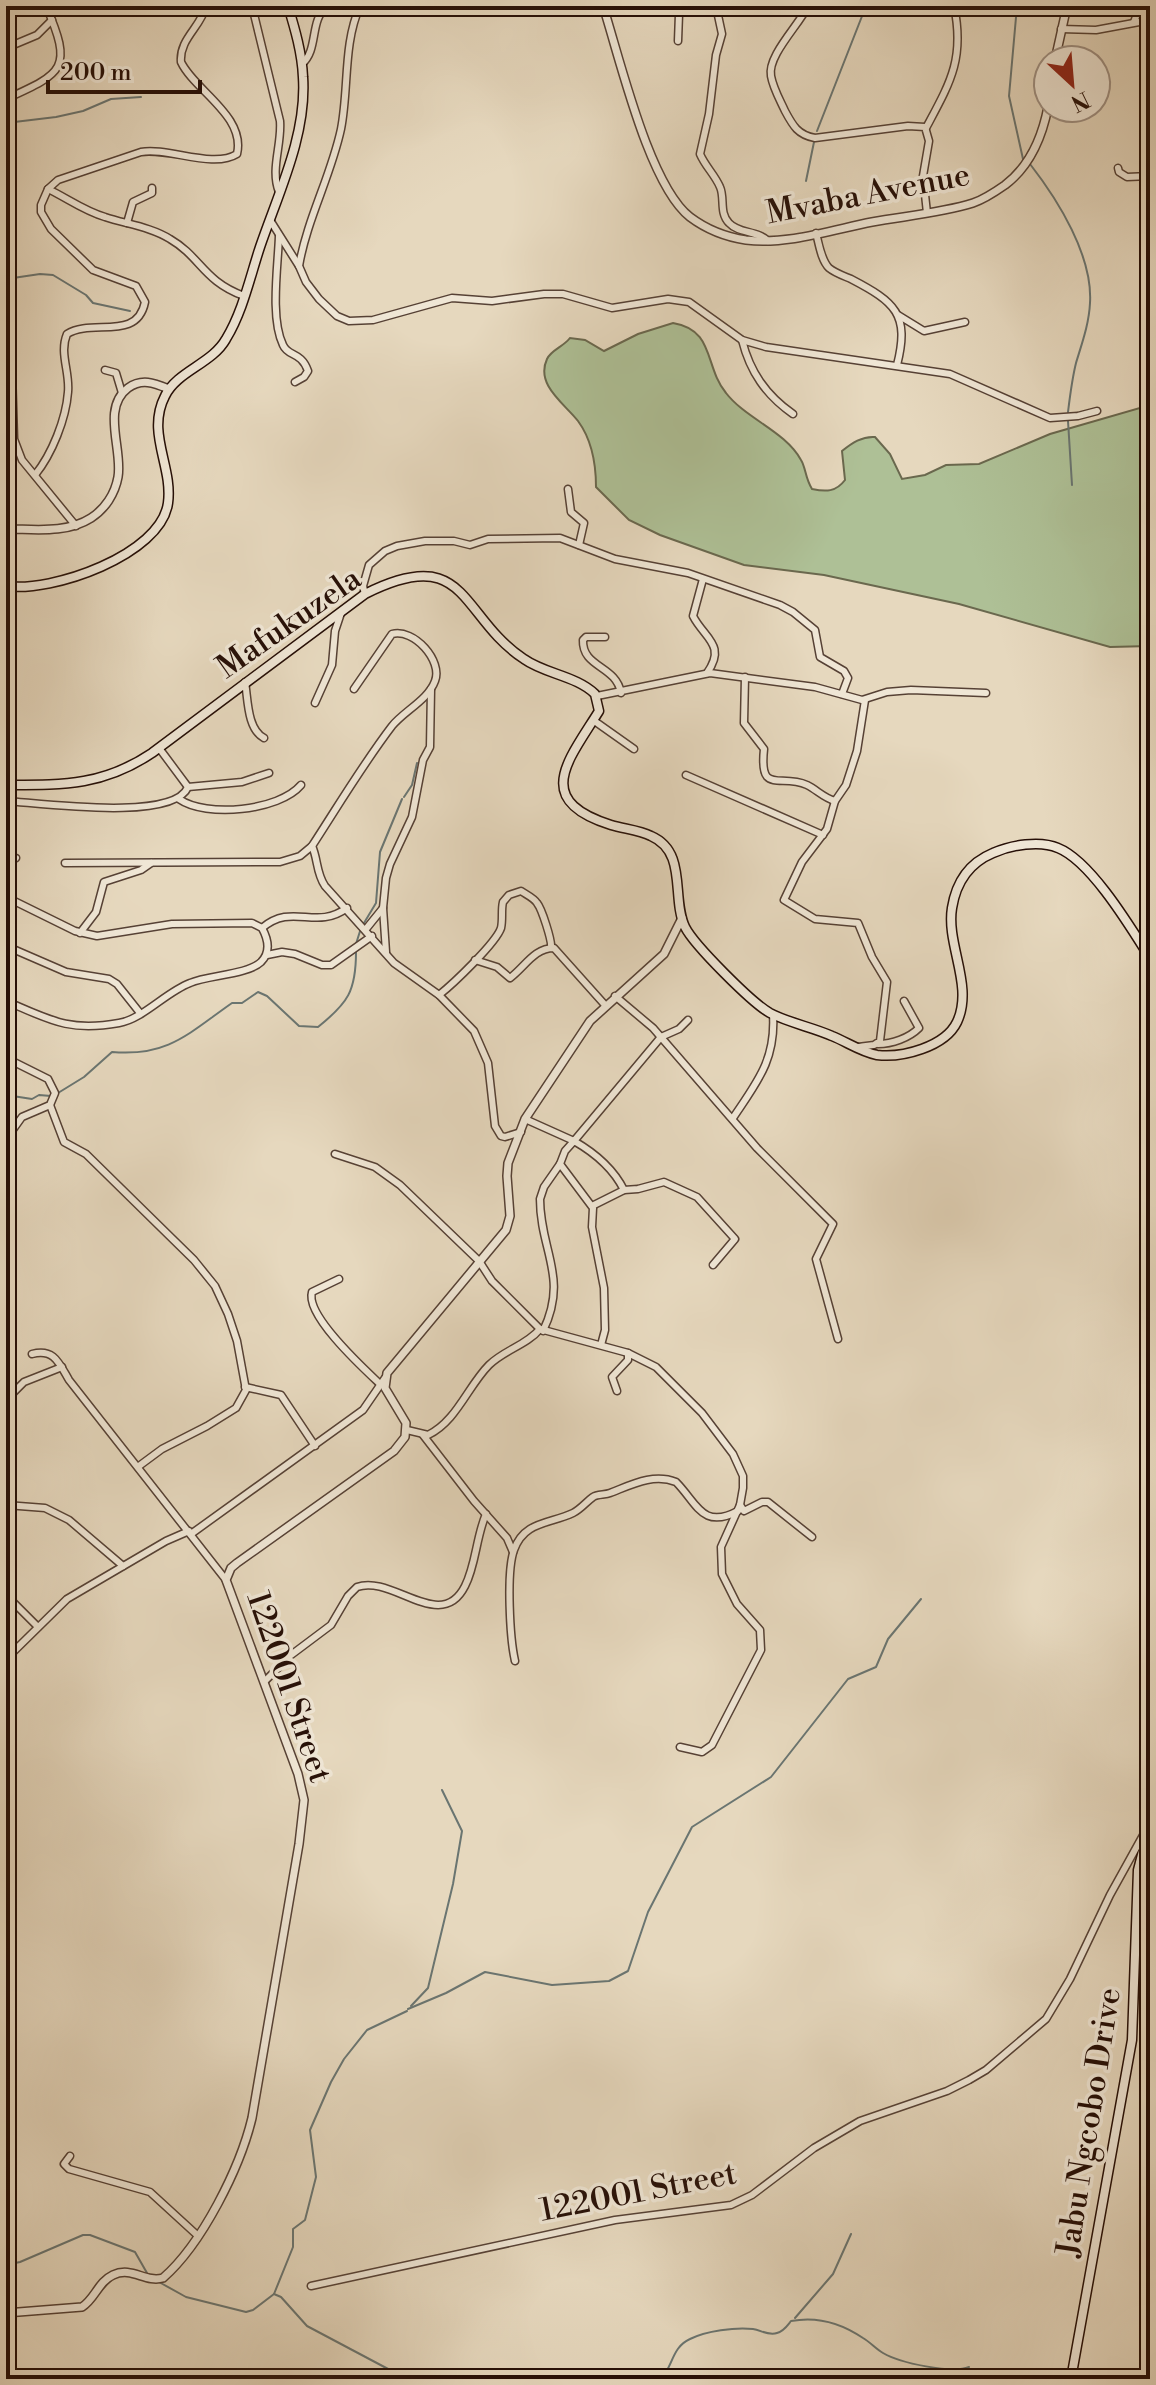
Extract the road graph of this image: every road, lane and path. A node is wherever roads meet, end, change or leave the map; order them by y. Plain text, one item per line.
1 (46, 6) edge
2 (206, 6) edge
3 (252, 6) edge
4 (288, 6) edge
5 (327, 6) edge
6 (360, 6) edge
7 (603, 6) edge
8 (677, 6) edge
9 (716, 6) edge
10 (808, 6) edge
11 (954, 6) edge
12 (1067, 6) edge
13 (1140, 6) edge
14 (52, 20) junction
15 (1150, 20) edge
16 (1134, 22) junction
17 (1061, 29) junction
18 (678, 41) dead end
19 (1058, 44) edge
20 (6, 48) edge
21 (302, 64) junction
22 (6, 99) edge
23 (1044, 124) edge
24 (926, 128) junction
25 (1118, 168) dead end
26 (1150, 176) edge
27 (152, 188) dead end
28 (48, 189) junction
29 (279, 192) junction
30 (927, 213) junction
31 (270, 220) junction
32 (127, 223) junction
33 (816, 233) junction
34 (279, 236) junction
35 (768, 241) junction
36 (299, 266) junction
37 (6, 278) edge
38 (244, 296) junction
39 (898, 315) junction
40 (965, 322) dead end
41 (742, 340) junction
42 (897, 365) junction
43 (105, 370) dead end
44 (295, 382) dead end
45 (169, 389) junction
46 (122, 393) junction
47 (1097, 411) dead end
48 (793, 414) dead end
49 (35, 475) junction
50 (568, 489) dead end
51 (76, 526) junction
52 (6, 529) edge
53 (579, 545) junction
54 (703, 579) junction
55 (6, 586) edge
56 (365, 594) junction
57 (341, 613) junction
58 (605, 637) dead end
59 (706, 674) junction
60 (745, 677) junction
61 (245, 682) junction
62 (354, 689) dead end
63 (431, 689) junction
64 (621, 693) junction
65 (986, 693) dead end
66 (842, 694) junction
67 (597, 696) junction
68 (865, 700) junction
69 (315, 703) dead end
70 (593, 720) junction
71 (264, 738) dead end
72 (159, 748) junction
73 (634, 749) dead end
74 (269, 773) dead end
75 (686, 775) dead end
76 (6, 785) edge
77 (301, 785) dead end
78 (188, 787) junction
79 (179, 799) junction
80 (6, 801) edge
81 (835, 801) junction
82 (823, 835) junction
83 (312, 846) junction
84 (6, 855) edge
85 (16, 858) dead end
86 (65, 863) dead end
87 (151, 863) junction
88 (6, 897) edge
89 (347, 908) junction
90 (383, 908) junction
91 (682, 918) junction
92 (262, 928) junction
93 (366, 929) junction
94 (80, 933) junction
95 (372, 936) junction
96 (6, 946) edge
97 (551, 947) junction
98 (387, 954) junction
99 (267, 955) junction
100 (1150, 958) edge
101 (474, 960) junction
102 (439, 995) junction
103 (615, 996) junction
104 (6, 1001) edge
105 (904, 1001) dead end
106 (605, 1005) junction
107 (140, 1013) junction
108 (773, 1014) junction
109 (688, 1020) dead end
110 (661, 1037) junction
111 (878, 1044) junction
112 (854, 1047) junction
113 (6, 1059) edge
114 (50, 1105) junction
115 (733, 1118) junction
116 (525, 1119) junction
117 (12, 1131) dead end
118 (521, 1132) junction
119 (574, 1141) junction
120 (335, 1154) dead end
121 (560, 1164) junction
122 (624, 1190) junction
123 (592, 1206) junction
124 (479, 1261) junction
125 (713, 1265) dead end
126 (339, 1279) dead end
127 (542, 1330) junction
128 (838, 1339) dead end
129 (601, 1345) junction
130 (628, 1353) junction
131 (32, 1354) dead end
132 (62, 1367) junction
133 (382, 1381) junction
134 (245, 1387) junction
135 (617, 1391) dead end
136 (6, 1400) edge
137 (407, 1430) junction
138 (423, 1435) junction
139 (315, 1446) junction
140 (139, 1466) junction
141 (6, 1505) edge
142 (739, 1508) junction
143 (486, 1514) junction
144 (190, 1532) junction
145 (812, 1537) dead end
146 (513, 1553) junction
147 (123, 1566) junction
148 (226, 1580) junction
149 (6, 1595) edge
150 (38, 1627) junction
151 (6, 1659) edge
152 (515, 1661) dead end
153 (264, 1682) junction
154 (680, 1747) dead end
155 (1149, 1825) edge
156 (1123, 1874) junction
157 (1137, 1881) junction
158 (70, 2156) dead end
159 (197, 2235) junction
160 (311, 2286) dead end
161 (6, 2313) edge
162 (1071, 2379) edge

1 - 14 street
2 - 28 street
3 - 29 street
4 - 21 main road
5 - 21 street
6 - 36 street
7 - 35 street, Mvaba Avenue
8 - 18 street
9 - 35 street
10 - 24 street
11 - 24 street
12 - 17 street
13 - 16 street
14 - 20 street
14 - 22 street
15 - 16 street
16 - 17 street
17 - 19 street
21 - 29 main road
23 - 30 street, Mvaba Avenue
24 - 30 street
25 - 26 street
27 - 32 street
28 - 32 street
28 - 49 street
29 - 31 main road
30 - 33 street, Mvaba Avenue
31 - 34 street
31 - 38 main road
32 - 38 street
33 - 35 street, Mvaba Avenue
33 - 39 street
34 - 36 street
34 - 44 street
36 - 41 street
37 - 49 street
38 - 45 main road
39 - 40 street
39 - 42 street
41 - 42 street
41 - 48 street
42 - 47 street
43 - 46 street
45 - 46 street
45 - 55 main road
46 - 51 street
49 - 51 street
50 - 53 street
51 - 52 street
53 - 54 street
53 - 56 street
54 - 59 street
54 - 66 street
56 - 57 main road, Mafukuzela
56 - 67 main road, Mafukuzela
57 - 61 main road, Mafukuzela
57 - 69 street
58 - 64 street
59 - 60 street
59 - 64 street
60 - 66 street
60 - 81 street
61 - 71 street
61 - 72 main road, Mafukuzela
62 - 63 street
63 - 83 street
63 - 90 street
64 - 67 street
65 - 68 street
66 - 68 street
67 - 70 main road
68 - 81 street
70 - 73 street
70 - 91 main road
72 - 76 main road, Mafukuzela
72 - 78 street
74 - 78 street
75 - 82 street
77 - 79 street
78 - 79 street
79 - 80 street
81 - 82 street
82 - 111 street
83 - 87 street
83 - 89 street
84 - 85 street
86 - 87 street
87 - 94 street
88 - 94 street
89 - 92 street
89 - 93 street
90 - 93 street
90 - 98 street
91 - 103 street
91 - 108 main road
92 - 94 street
92 - 99 street
93 - 95 street
95 - 98 street
95 - 99 street
96 - 107 street
97 - 101 street
97 - 101 street
97 - 106 street
98 - 102 street
99 - 107 street
100 - 112 main road
101 - 102 street
102 - 118 street
103 - 106 street
103 - 110 street
104 - 107 street
105 - 111 street
106 - 116 street
108 - 112 main road
108 - 115 street
109 - 110 street
110 - 115 street
110 - 119 street
111 - 112 street
113 - 114 street
114 - 117 street
114 - 134 street
115 - 128 street
116 - 118 street
116 - 119 street
118 - 124 street
119 - 121 street
119 - 122 street
120 - 124 street
121 - 123 street
121 - 127 street
122 - 123 street
122 - 125 street
123 - 129 street
124 - 127 street
124 - 133 street
126 - 133 street
127 - 129 street
127 - 138 street
129 - 130 street
130 - 135 street
130 - 142 street
131 - 132 street, 122001 Street
132 - 136 street
132 - 140 street, 122001 Street
133 - 137 street
133 - 139 street
134 - 139 street
134 - 140 street
137 - 138 street
137 - 148 street, 122001 Street
138 - 143 street
139 - 144 street
140 - 144 street, 122001 Street
141 - 147 street
142 - 145 street
142 - 146 street
142 - 154 street
143 - 146 street
143 - 153 street
144 - 147 street
144 - 148 street, 122001 Street
146 - 152 street
147 - 150 street
148 - 153 street, 122001 Street
149 - 150 street
150 - 151 street
153 - 159 street, 122001 Street
155 - 156 street, 122001 Street
155 - 157 main road, Jabu Ngcobo Drive
156 - 157 street
156 - 160 street, 122001 Street
157 - 162 main road, Jabu Ngcobo Drive
158 - 159 street
159 - 161 street, 122001 Street

